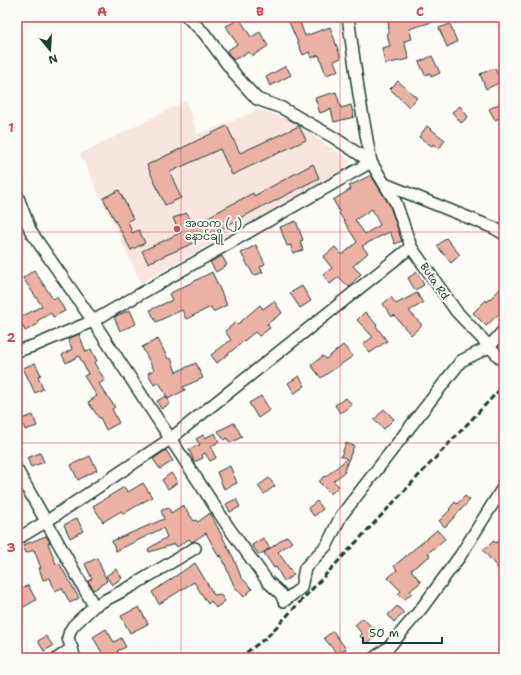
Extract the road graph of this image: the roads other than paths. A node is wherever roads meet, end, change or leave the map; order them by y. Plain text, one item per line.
1 (187, 17) edge
2 (348, 17) edge
3 (372, 162) junction
4 (385, 184) junction
5 (17, 194) edge
6 (504, 234) edge
7 (411, 247) junction
8 (93, 321) junction
9 (504, 330) edge
10 (489, 347) junction
11 (17, 351) edge
12 (504, 362) edge
13 (170, 439) junction
14 (17, 470) edge
15 (504, 486) edge
16 (47, 521) junction
17 (17, 539) edge
18 (195, 548) dead end
19 (94, 606) junction
20 (73, 653) edge
21 (58, 658) edge
22 (374, 658) edge

1 - 3 street
2 - 3 street, Buta Rd
3 - 4 street, Buta Rd
3 - 8 street
4 - 6 street
4 - 7 street, Buta Rd
5 - 8 street
7 - 10 street, Buta Rd
7 - 13 street
8 - 11 street
8 - 13 street
9 - 10 street
10 - 12 street, Buta Rd
10 - 13 street
13 - 16 street
14 - 16 street
15 - 22 street
16 - 17 street
16 - 19 street
18 - 19 street
19 - 20 street
20 - 21 street

